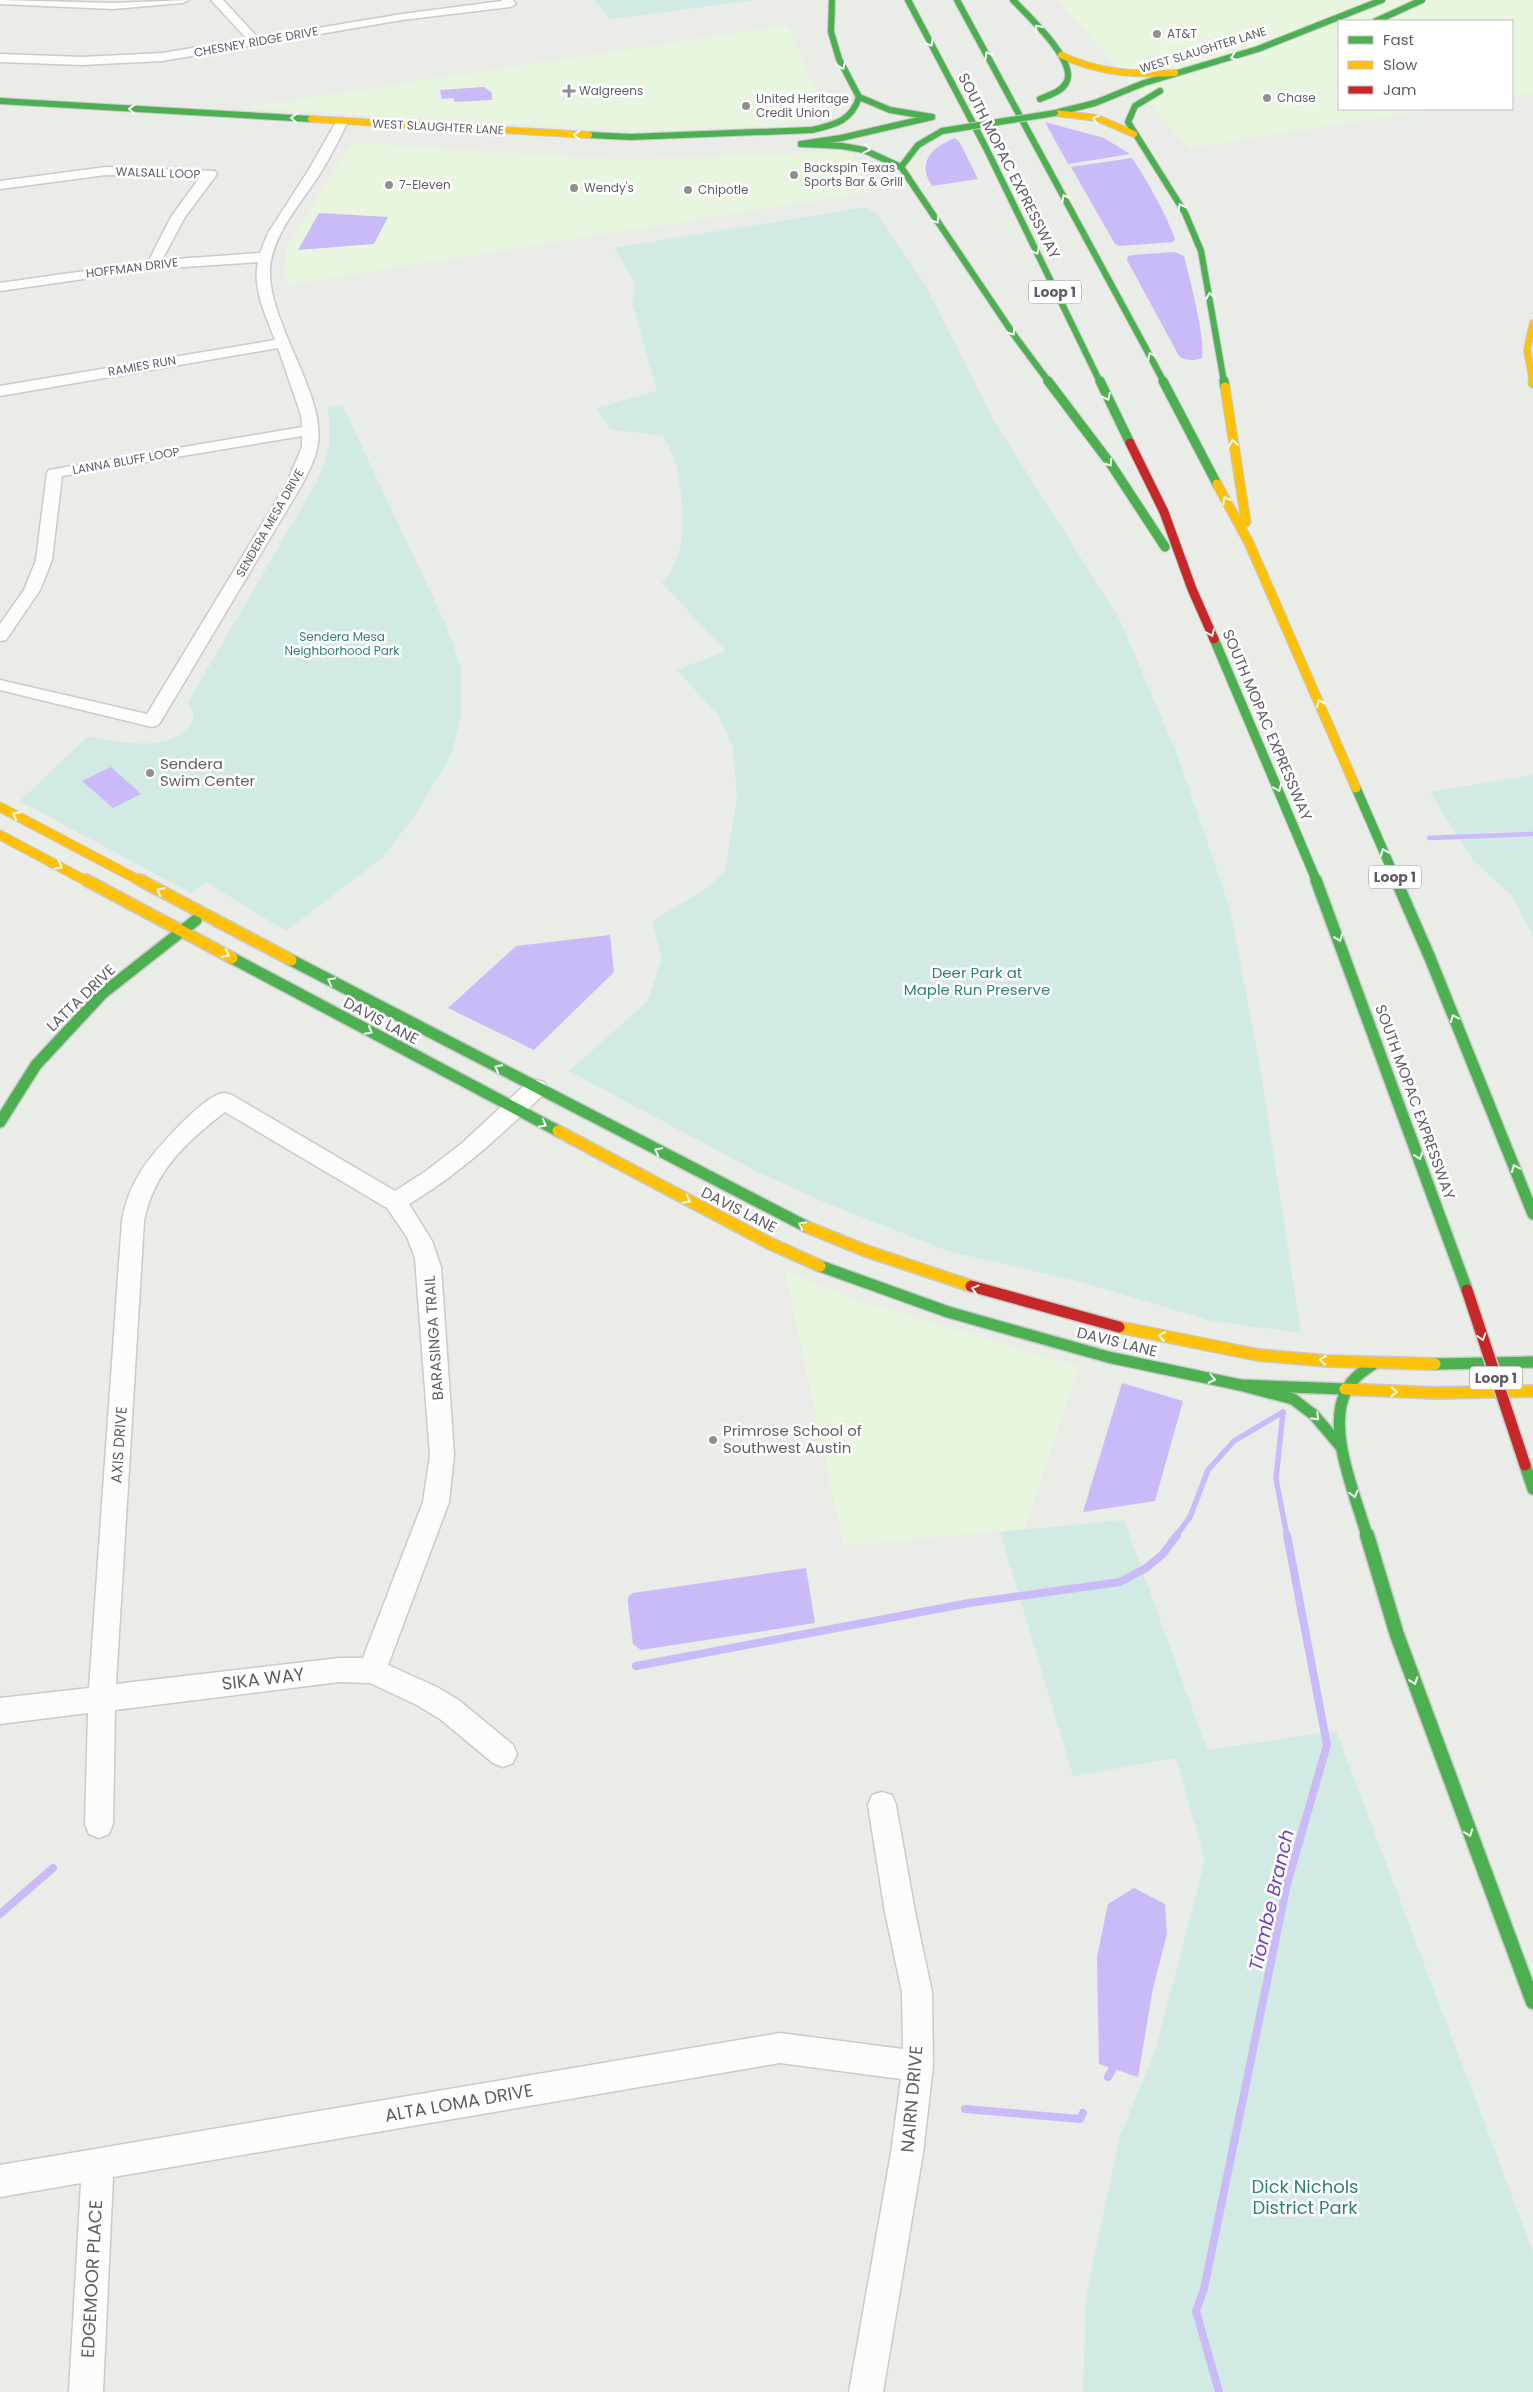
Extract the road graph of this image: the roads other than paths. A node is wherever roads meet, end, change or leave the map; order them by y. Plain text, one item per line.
1 (183, 0) edge
2 (217, 0) edge
3 (832, 0) edge
4 (908, 0) edge
5 (956, 0) edge
6 (1013, 0) edge
7 (1422, 0) edge
8 (0, 1) edge
9 (508, 2) edge
10 (1377, 2) edge
11 (1346, 20) edge
12 (1378, 20) edge
13 (1338, 23) edge
14 (1307, 31) junction
15 (1322, 36) dead end
16 (255, 42) junction
17 (1061, 55) junction
18 (0, 58) edge
19 (1265, 59) dead end
20 (1175, 73) junction
21 (1173, 88) dead end
22 (1160, 91) junction
23 (1117, 94) junction
24 (859, 96) junction
25 (1040, 99) junction
26 (0, 101) edge
27 (30, 102) junction
28 (1001, 106) dead end
29 (981, 109) dead end
30 (1055, 113) junction
31 (942, 115) junction
32 (18, 116) dead end
33 (342, 122) junction
34 (812, 130) junction
35 (873, 130) junction
36 (942, 130) junction
37 (318, 134) dead end
38 (336, 134) junction
39 (1134, 134) junction
40 (351, 136) dead end
41 (507, 142) dead end
42 (626, 142) junction
43 (901, 166) junction
44 (0, 185) edge
45 (265, 257) junction
46 (153, 264) junction
47 (0, 287) edge
48 (1533, 322) edge
49 (283, 343) junction
50 (1533, 383) edge
51 (0, 391) edge
52 (310, 430) junction
53 (1249, 543) junction
54 (1192, 589) junction
55 (0, 636) edge
56 (0, 685) edge
57 (0, 807) edge
58 (0, 835) edge
59 (203, 914) junction
60 (183, 931) junction
61 (536, 1088) junction
62 (224, 1101) joint
63 (514, 1109) junction
64 (0, 1122) edge
65 (395, 1202) junction
66 (1533, 1214) edge
67 (843, 1251) junction
68 (830, 1271) junction
69 (1533, 1362) edge
70 (1372, 1364) junction
71 (1240, 1385) junction
72 (1345, 1391) junction
73 (1533, 1391) edge
74 (1341, 1447) junction
75 (1533, 1489) edge
76 (372, 1671) junction
77 (102, 1698) junction
78 (0, 1711) edge
79 (503, 1754) dead end
80 (882, 1805) dead end
81 (98, 1824) dead end
82 (1533, 2002) edge
83 (918, 2066) junction
84 (98, 2165) junction
85 (0, 2181) edge
86 (86, 2392) edge
87 (866, 2392) edge

1 - 8 street
2 - 16 street
3 -> 24 main road
4 -> 54 main road, SOUTH MOPAC EXPRESSWAY / Loop 1
53 -> 5 main road, Loop 1
17 -> 6 main road
7 - 12 main road
9 - 16 street, CHESNEY RIDGE DRIVE
10 - 11 main road
10 - 14 main road, WEST SLAUGHTER LANE
13 - 15 main road
14 - 19 main road
14 -> 20 main road, WEST SLAUGHTER LANE
16 - 18 street, CHESNEY RIDGE DRIVE
17 - 20 main road
17 - 25 main road
20 - 23 main road, WEST SLAUGHTER LANE
21 - 22 main road, WEST SLAUGHTER LANE
22 - 23 main road, WEST SLAUGHTER LANE
22 - 39 main road
23 - 25 main road, WEST SLAUGHTER LANE
23 - 30 main road, WEST SLAUGHTER LANE
24 - 31 main road
24 - 34 main road
25 - 28 main road, WEST SLAUGHTER LANE
26 - 27 main road, WEST SLAUGHTER LANE
27 - 32 main road
33 -> 27 main road, WEST SLAUGHTER LANE
29 - 31 main road, WEST SLAUGHTER LANE
30 - 36 main road, WEST SLAUGHTER LANE, bridge
39 -> 30 main road
31 - 35 main road, WEST SLAUGHTER LANE
33 - 38 street, SENDERA MESA DRIVE
42 -> 33 main road, WEST SLAUGHTER LANE
34 - 35 main road, WEST SLAUGHTER LANE
34 - 42 main road, WEST SLAUGHTER LANE
35 - 36 main road, WEST SLAUGHTER LANE
35 -> 43 main road, WEST SLAUGHTER LANE
36 - 43 main road
37 - 38 main road, WEST SLAUGHTER LANE
38 - 40 main road, WEST SLAUGHTER LANE
38 - 45 street, SENDERA MESA DRIVE
53 -> 39 main road
41 - 42 main road
43 -> 54 main road
44 - 46 street, WALSALL LOOP
45 - 46 street, HOFFMAN DRIVE
45 - 49 street, SENDERA MESA DRIVE
46 - 47 street, HOFFMAN DRIVE
48 - 50 main road
49 - 51 street, RAMIES RUN
49 - 52 street, SENDERA MESA DRIVE
52 - 55 street, LANNA BLUFF LOOP
52 - 56 street, SENDERA MESA DRIVE
66 -> 53 main road, Loop 1
54 -> 75 main road, SOUTH MOPAC EXPRESSWAY / Loop 1, bridge
59 -> 57 main road, DAVIS LANE
58 -> 60 main road, DAVIS LANE
59 - 60 main road, LATTA DRIVE
61 -> 59 main road, DAVIS LANE
60 -> 63 main road, DAVIS LANE
60 - 64 main road, LATTA DRIVE
61 - 63 street
67 -> 61 main road, DAVIS LANE
62 - 65 street, BARASINGA TRAIL
62 - 77 street, AXIS DRIVE
63 - 65 street
63 -> 68 main road, DAVIS LANE
65 - 76 street, BARASINGA TRAIL
67 - 68 main road
70 -> 67 main road, DAVIS LANE
68 -> 71 main road, DAVIS LANE
69 - 70 main road, DAVIS LANE
70 - 72 main road
71 - 72 main road, DAVIS LANE
71 -> 74 main road
72 -> 73 main road, DAVIS LANE
72 - 74 main road
74 -> 82 main road
76 - 77 street, SIKA WAY
76 - 79 street, SIKA WAY
77 - 78 street, SIKA WAY
77 - 81 street, AXIS DRIVE
80 - 83 street, NAIRN DRIVE
83 - 84 street, ALTA LOMA DRIVE
83 - 87 street, NAIRN DRIVE
84 - 85 street, ALTA LOMA DRIVE
84 - 86 street, EDGEMOOR PLACE

